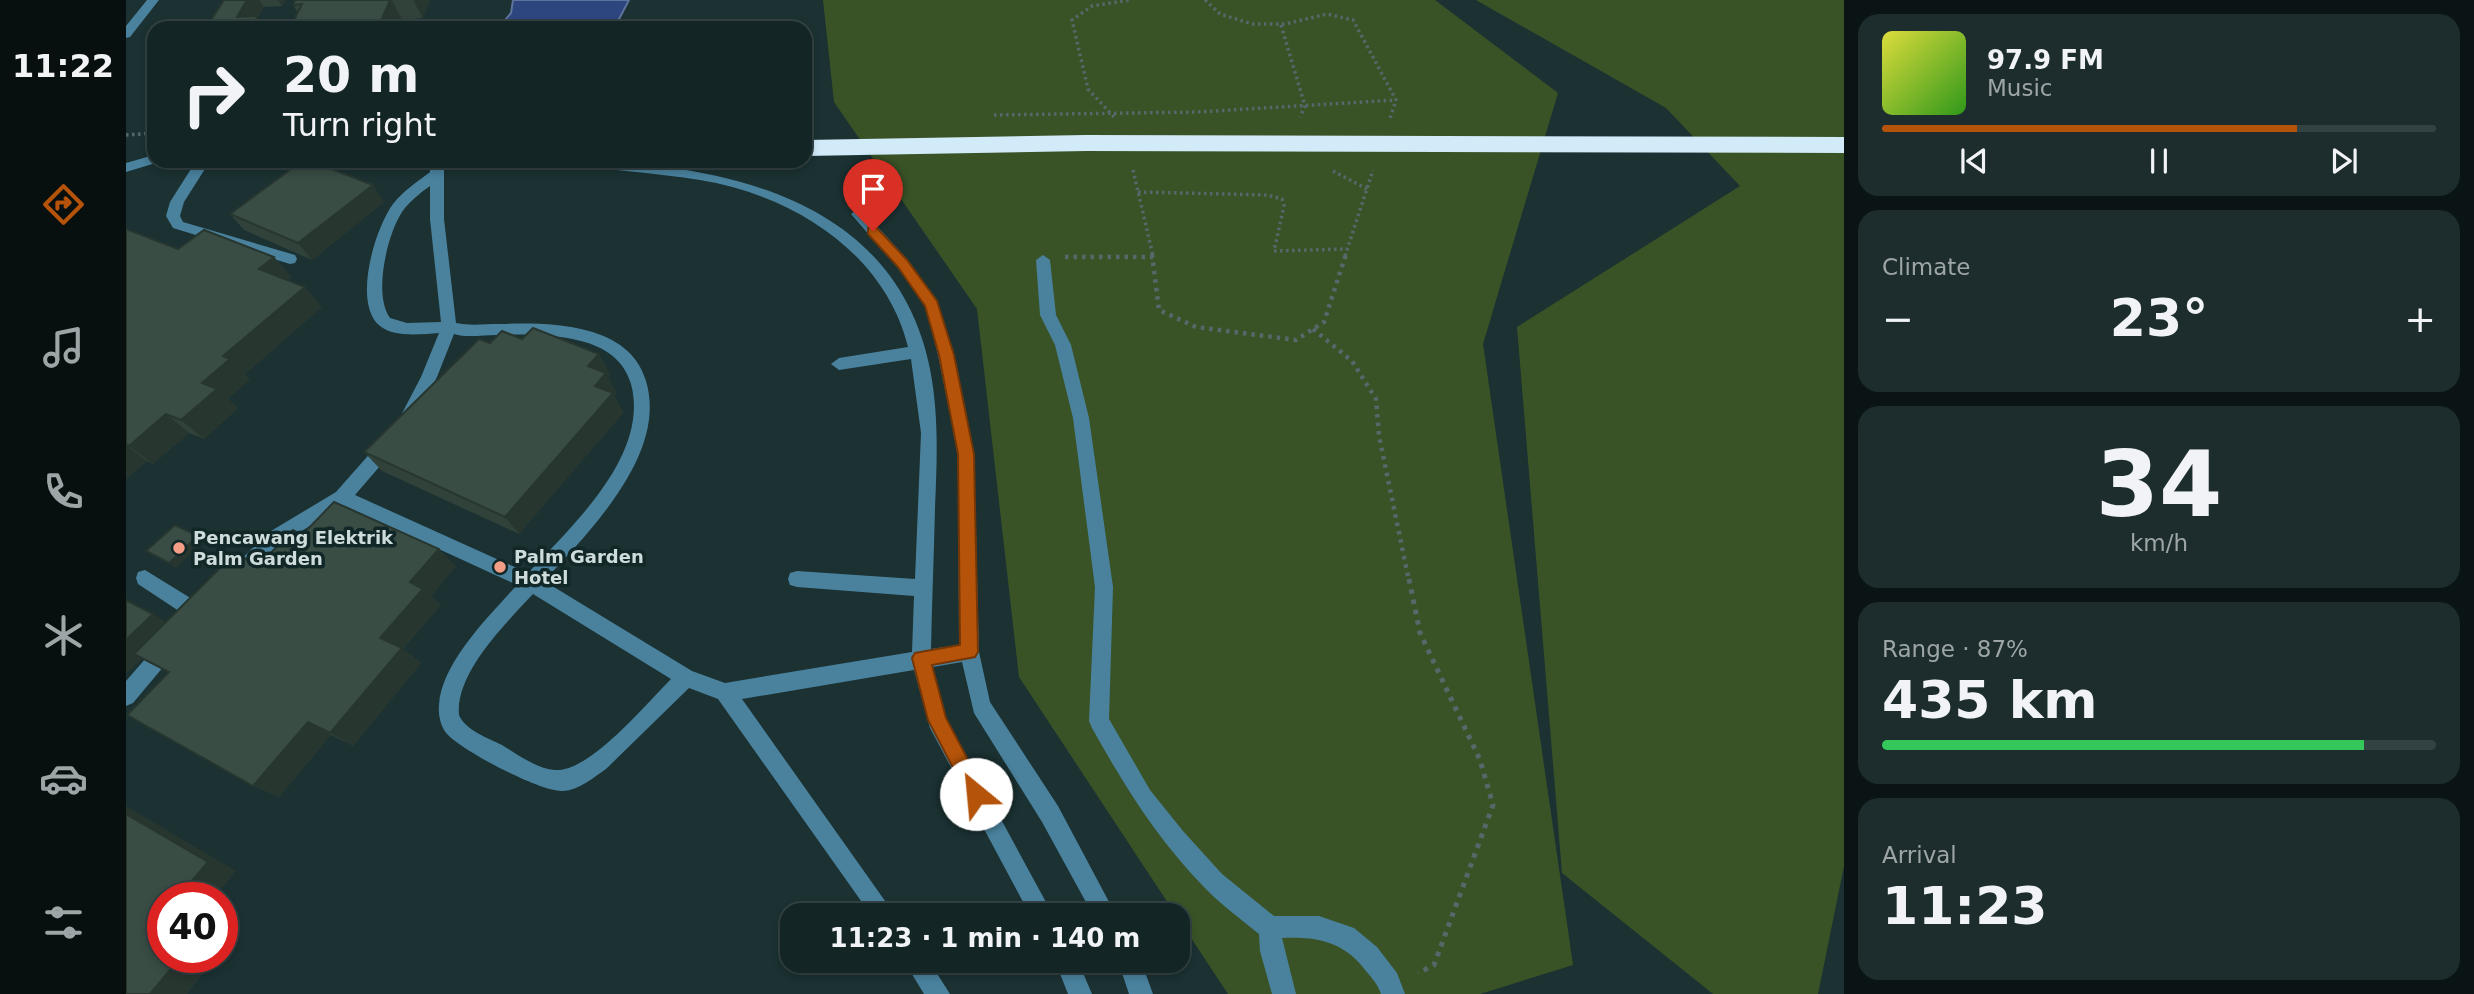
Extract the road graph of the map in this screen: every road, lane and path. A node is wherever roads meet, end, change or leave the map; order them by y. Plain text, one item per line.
1 (153, 0) edge
2 (1129, 0) edge
3 (1205, 0) edge
4 (126, 34) edge
5 (1396, 100) junction
6 (1110, 112) junction
7 (985, 115) dead end
8 (1121, 125) dead end
9 (1387, 125) dead end
10 (147, 134) edge
11 (126, 135) edge
12 (1844, 145) edge
13 (812, 148) edge
14 (126, 152) edge
15 (147, 156) edge
16 (147, 160) edge
17 (1375, 163) dead end
18 (1132, 165) dead end
19 (126, 168) edge
20 (199, 168) edge
21 (436, 168) edge
22 (437, 168) edge
23 (630, 168) edge
24 (1138, 191) junction
25 (858, 214) dead end
26 (1347, 249) junction
27 (1153, 257) junction
28 (290, 259) edge
29 (1043, 260) joint
30 (449, 327) junction
31 (1313, 329) junction
32 (918, 352) junction
33 (839, 365) dead end
34 (342, 497) junction
35 (145, 578) dead end
36 (797, 579) dead end
37 (531, 583) junction
38 (924, 588) junction
39 (189, 624) junction
40 (969, 652) junction
41 (921, 658) junction
42 (686, 678) junction
43 (725, 692) junction
44 (126, 696) edge
45 (875, 903) edge
46 (1036, 903) edge
47 (1098, 903) edge
48 (1270, 928) junction
49 (923, 973) edge
50 (1071, 973) edge
51 (1134, 973) edge
52 (1392, 991) edge
53 (937, 994) edge
54 (1080, 994) edge
55 (1141, 994) edge
56 (1284, 994) edge

1 - 4 street
2 - 6 path
3 - 5 path
5 - 6 path
5 - 9 path
6 - 7 path
6 - 8 path
10 - 11 path
12 - 13 highway, bridge
14 - 15 street
16 - 19 street
17 - 26 path
18 - 24 path
20 - 28 street
21 - 30 street
22 - 30 street
23 - 32 street
24 - 26 path
24 - 27 path
25 - 40 street
26 - 31 path
27 - 29 path
27 - 31 path
29 - 48 street
30 - 34 street
30 - 37 street
31 - 52 path
32 - 33 street
32 - 38 street
34 - 37 street
34 - 39 street
35 - 39 street
36 - 38 street
37 - 42 street
37 - 42 street
38 - 41 street
39 - 44 street
40 - 41 street
40 - 47 street
41 - 43 street
41 - 46 street
42 - 43 street
43 - 45 street
48 - 52 street
48 - 56 street
49 - 53 street
50 - 54 street
51 - 55 street

